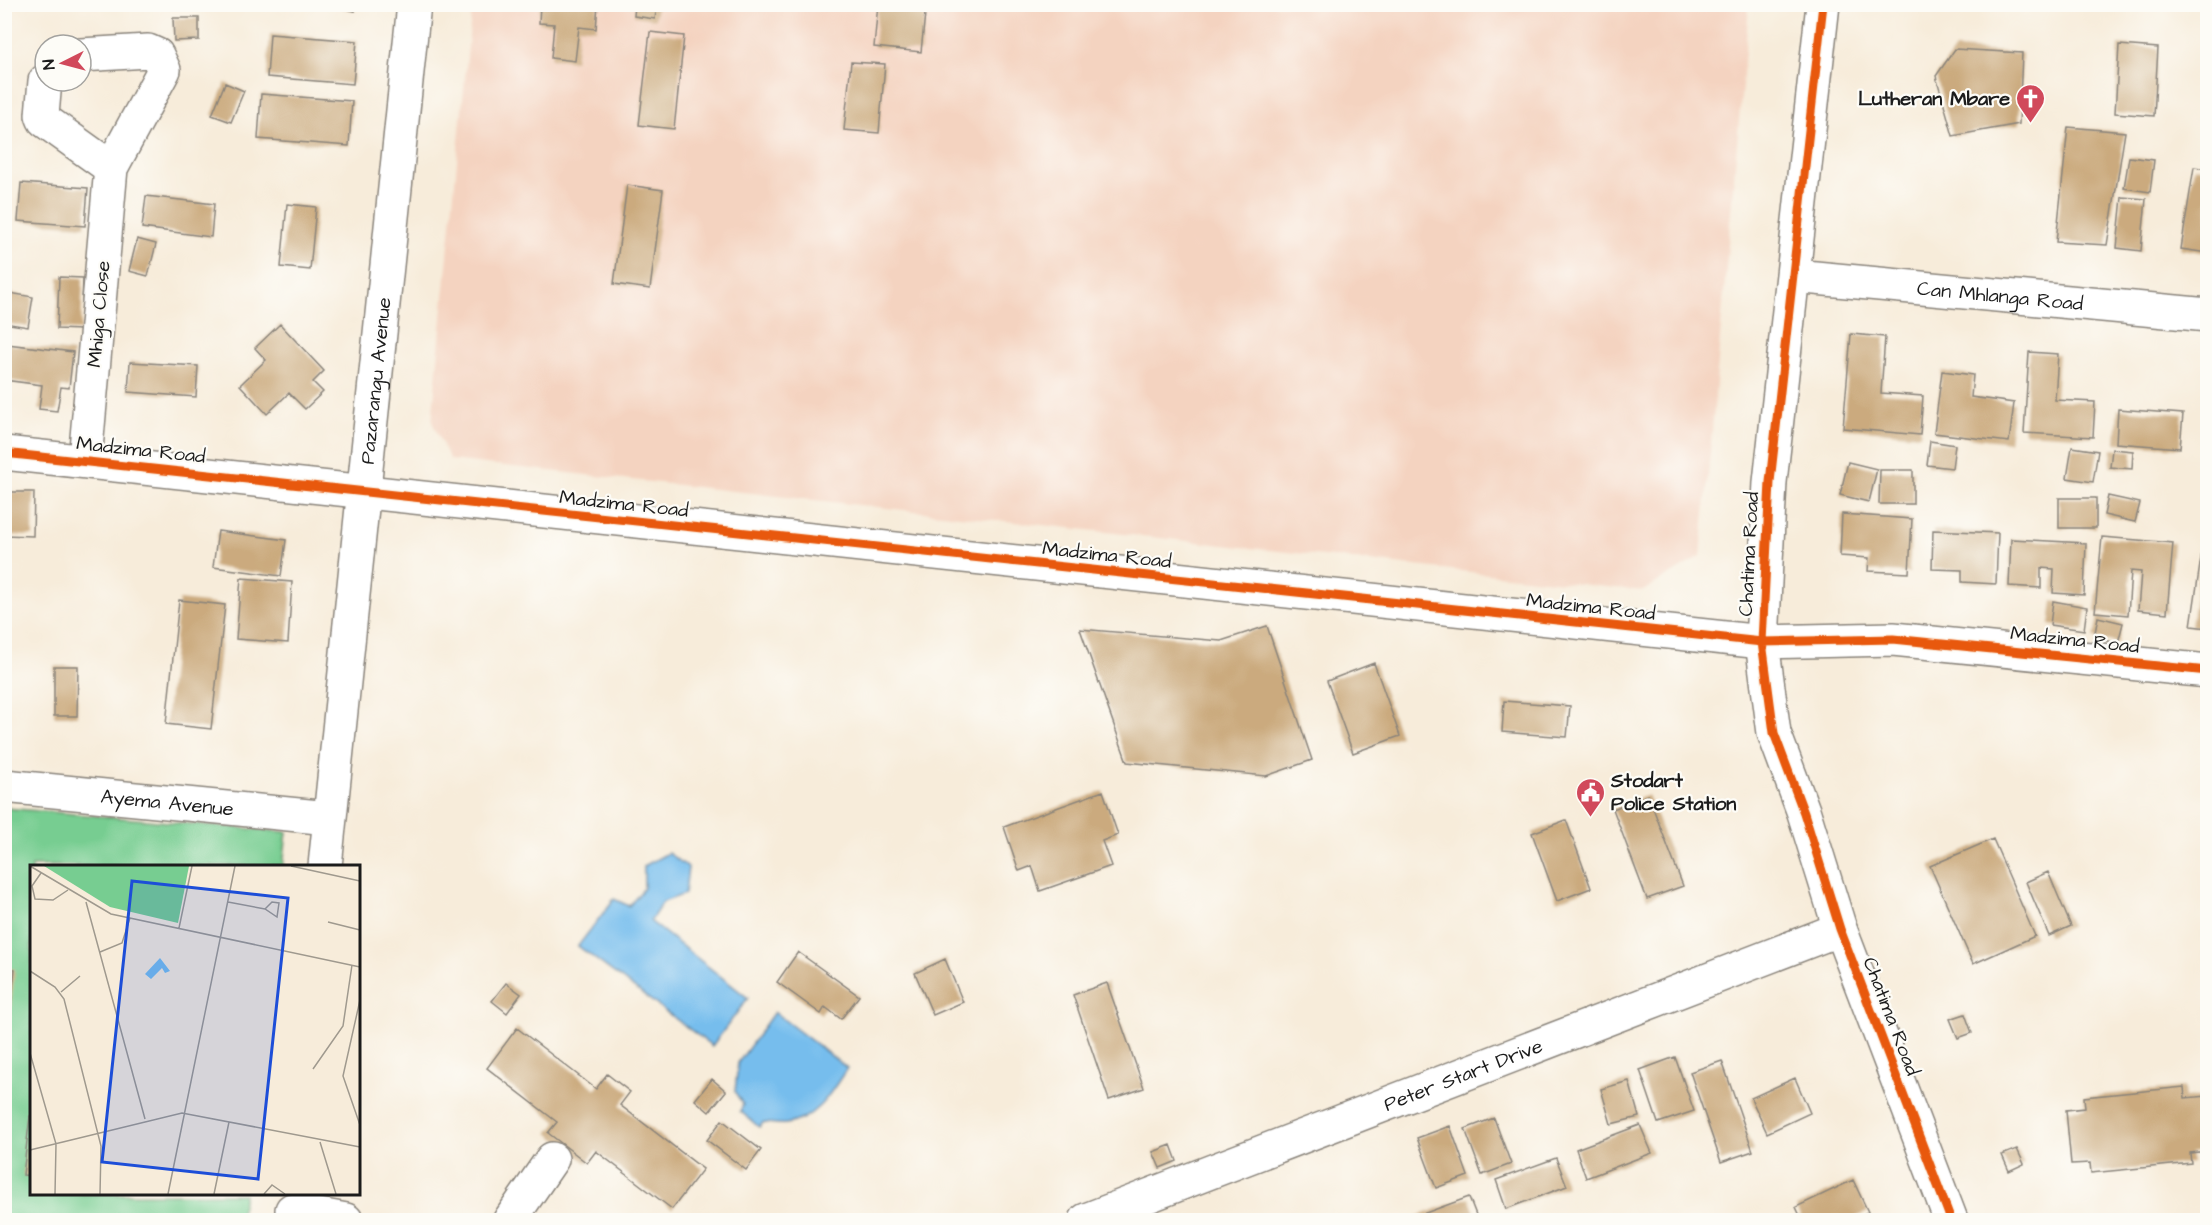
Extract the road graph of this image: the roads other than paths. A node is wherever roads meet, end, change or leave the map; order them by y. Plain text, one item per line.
1 (414, 4) edge
2 (1823, 4) edge
3 (93, 54) edge
4 (44, 93) edge
5 (111, 168) junction
6 (1794, 276) junction
7 (2208, 315) edge
8 (4, 453) edge
9 (85, 460) junction
10 (363, 493) junction
11 (1762, 642) junction
12 (2208, 671) edge
13 (4, 786) edge
14 (329, 818) junction
15 (325, 865) edge
16 (1840, 929) junction
17 (552, 1159) dead end
18 (292, 1208) edge
19 (346, 1221) edge
20 (510, 1221) edge
21 (1086, 1221) edge
22 (1951, 1221) edge

1 - 10 street, Pazarangu Avenue
2 - 6 street, Chatima Road
3 - 5 street, Mhiga Close
4 - 5 street
5 - 9 street, Mhiga Close
6 - 7 street, Can Mhlanga Road
6 - 11 street, Chatima Road
8 - 9 street, Madzima Road
9 - 10 street, Madzima Road
10 - 11 street, Madzima Road
10 - 14 street, Pazarangu Avenue
11 - 12 street, Madzima Road
11 - 16 street, Chatima Road
13 - 14 street, Ayema Avenue
14 - 15 street, Pazarangu Avenue
16 - 21 street, Peter Start Drive
16 - 22 street, Chatima Road
17 - 20 street
18 - 19 street

